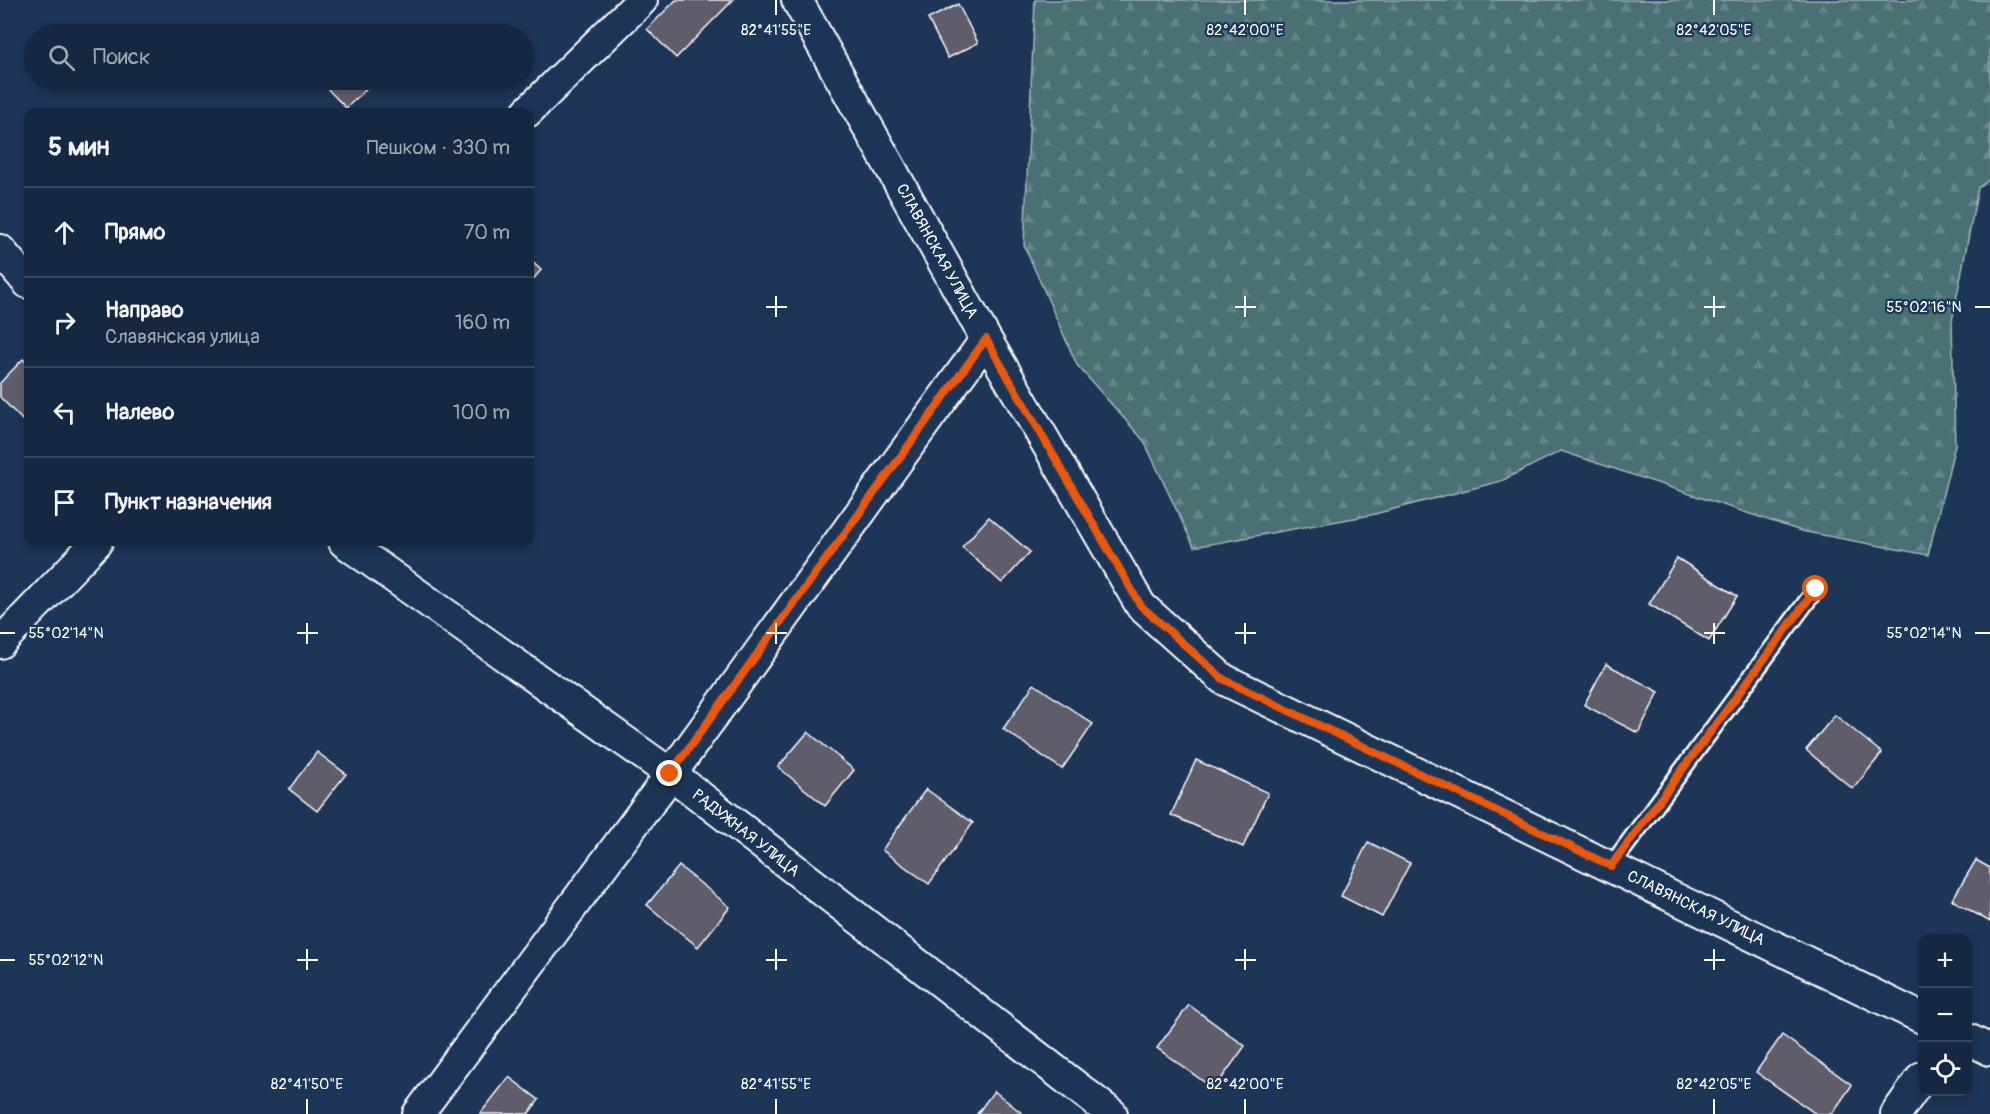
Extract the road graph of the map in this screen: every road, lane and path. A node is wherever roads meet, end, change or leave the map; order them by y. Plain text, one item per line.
1 (642, 0) edge
2 (797, 0) edge
3 (531, 108) edge
4 (0, 249) edge
5 (24, 278) edge
6 (986, 339) junction
7 (93, 546) edge
8 (350, 546) edge
9 (1816, 589) dead end
10 (0, 643) edge
11 (670, 774) junction
12 (1611, 866) junction
13 (1918, 1016) edge
14 (1972, 1041) edge
15 (1990, 1050) edge
16 (1918, 1084) edge
17 (419, 1114) edge
18 (1112, 1114) edge
19 (1896, 1114) edge

1 - 3 street
2 - 6 street, СЛАВЯНСКАЯ УЛИЦА
4 - 5 street
6 - 11 street
6 - 12 street, СЛАВЯНСКАЯ УЛИЦА
7 - 10 street
8 - 11 street, РАДУЖНАЯ УЛИЦА
9 - 12 lane
11 - 17 street
11 - 18 street, РАДУЖНАЯ УЛИЦА
12 - 13 street, СЛАВЯНСКАЯ УЛИЦА
14 - 15 street
16 - 19 street

